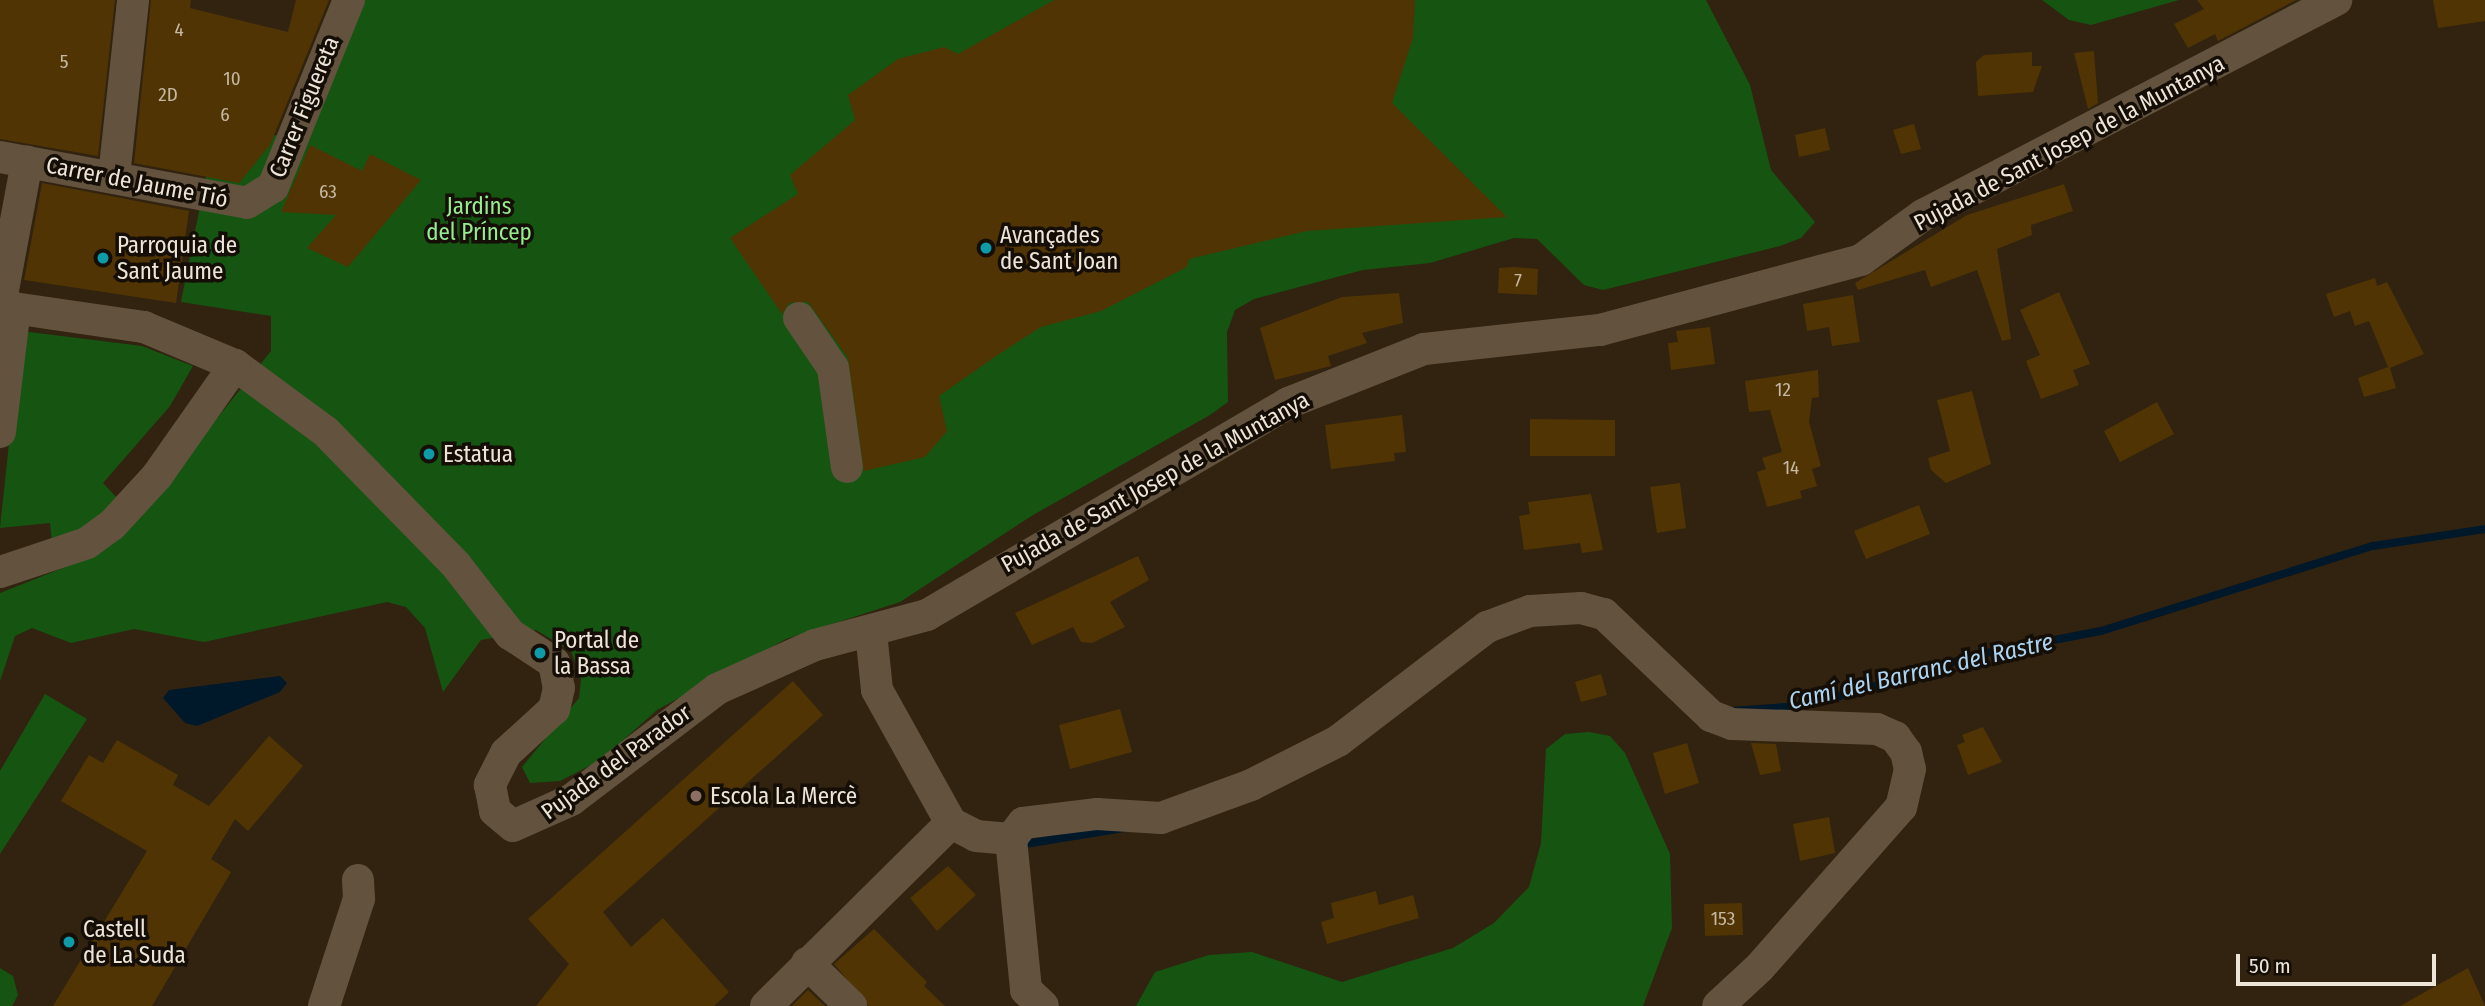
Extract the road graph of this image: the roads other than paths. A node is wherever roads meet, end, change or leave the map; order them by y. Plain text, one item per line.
1 (133, 0) edge
2 (349, 0) edge
3 (2336, 0) edge
4 (14, 160) edge
5 (114, 176) junction
6 (247, 203) joint
7 (5, 306) edge
8 (799, 318) dead end
9 (235, 365) junction
10 (0, 432) edge
11 (847, 467) dead end
12 (0, 572) edge
13 (871, 632) junction
14 (951, 823) junction
15 (1011, 839) junction
16 (358, 880) dead end
17 (807, 963) junction
18 (324, 1006) edge
19 (766, 1006) edge
20 (851, 1006) edge
21 (1043, 1006) edge
22 (1718, 1006) edge

1 - 5 street
2 - 6 street, Carrer Figuereta
3 - 13 street, Pujada de Sant Josep de la Muntanya
4 - 5 street, Carrer de Jaume Tió
4 - 7 street
5 - 6 street, Carrer de Jaume Tió
7 - 9 street
7 - 10 street
8 - 11 street
9 - 12 street
9 - 13 street, Pujada del Parador
13 - 14 street
14 - 15 street
14 - 17 street
15 - 21 street
15 - 22 street
16 - 18 street
17 - 19 street
17 - 20 street

